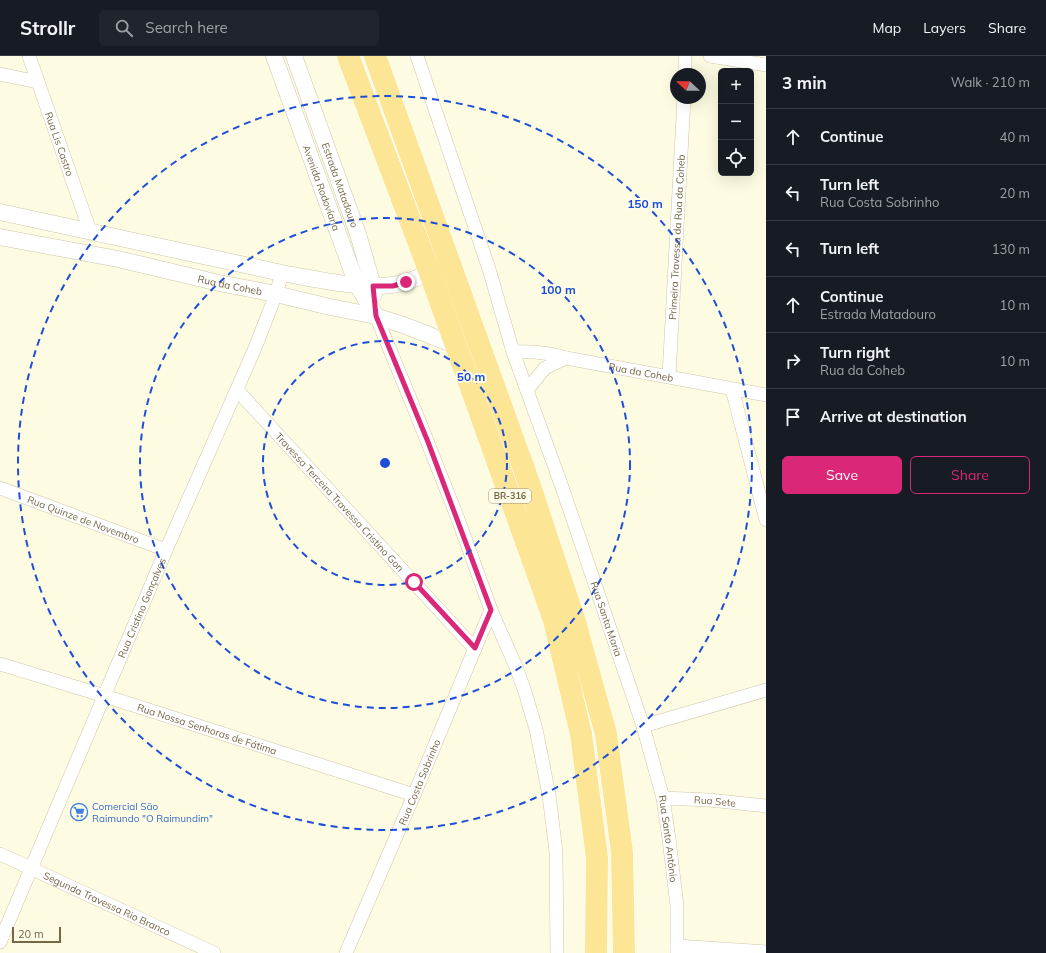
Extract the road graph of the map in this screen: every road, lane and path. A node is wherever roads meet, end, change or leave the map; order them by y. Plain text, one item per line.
1 (29, 56) edge
2 (274, 56) edge
3 (294, 56) edge
4 (348, 56) edge
5 (375, 56) edge
6 (417, 56) edge
7 (685, 56) edge
8 (710, 56) edge
9 (766, 65) edge
10 (685, 68) edge
11 (0, 74) edge
12 (38, 82) junction
13 (684, 104) edge
14 (0, 212) edge
15 (90, 231) junction
16 (0, 237) edge
17 (282, 273) junction
18 (430, 273) junction
19 (357, 285) junction
20 (373, 286) junction
21 (276, 294) junction
22 (376, 316) junction
23 (456, 346) junction
24 (513, 352) junction
25 (566, 358) junction
26 (669, 376) junction
27 (732, 389) junction
28 (237, 390) junction
29 (527, 390) junction
30 (766, 395) edge
31 (0, 488) edge
32 (766, 520) edge
33 (166, 550) junction
34 (491, 610) junction
35 (475, 648) junction
36 (0, 664) edge
37 (766, 690) edge
38 (105, 696) junction
39 (643, 726) junction
40 (414, 795) junction
41 (663, 798) junction
42 (766, 806) edge
43 (0, 854) edge
44 (31, 868) junction
45 (0, 942) edge
46 (677, 950) edge
47 (766, 952) edge
48 (214, 953) edge
49 (346, 953) edge
50 (557, 953) edge
51 (596, 953) edge
52 (624, 953) edge

1 - 12 street, Rua Lis Castro
2 - 19 street, Avenida Rodovíaria
3 - 20 street, Estrada Matadouro
4 - 18 highway, BR-316
5 - 52 highway, BR-316
6 - 24 street, Rua Santa Maria
7 - 10 street
8 - 9 street
11 - 12 street
12 - 15 street, Rua Lis Castro
13 - 26 street, Primeira Travessa da Rua da Coheb
14 - 15 street
15 - 17 street
16 - 21 street, Rua da Coheb
17 - 19 street
17 - 21 street, Rua Cristino Gonçalves
18 - 20 street
18 - 23 highway, BR-316
19 - 20 street
19 - 22 street, Avenida Rodovíaria
20 - 22 street, Estrada Matadouro
21 - 22 street, Rua da Coheb
21 - 28 street, Rua Cristino Gonçalves
22 - 23 street, Rua da Coheb
22 - 34 street
23 - 51 highway, BR-316
24 - 25 street, Rua da Coheb
24 - 29 street, Rua Santa Maria
25 - 26 street, Rua da Coheb
25 - 29 street
26 - 27 street, Rua da Coheb
27 - 30 street, Rua da Coheb
27 - 32 street
28 - 33 street, Rua Cristino Gonçalves
28 - 35 street, Travessa Terceira Travessa Cristino Gon
29 - 39 street, Rua Santa Maria
31 - 33 street, Rua Quinze de Novembro
33 - 38 street, Rua Cristino Gonçalves
34 - 35 street, Rua Costa Sobrinho
34 - 50 street
35 - 40 street, Rua Costa Sobrinho
36 - 38 street, Rua Nossa Senhoras de Fátima
37 - 39 street
38 - 40 street, Rua Nossa Senhoras de Fátima
38 - 44 street, Rua Cristino Gonçalves
39 - 41 street, Rua Santo Antônio
40 - 49 street, Rua Costa Sobrinho
41 - 42 street, Rua Sete
41 - 46 street, Rua Santo Antônio
43 - 44 street, Segunda Travessa Rio Branco
44 - 45 street, Rua Cristino Gonçalves
44 - 48 street, Segunda Travessa Rio Branco
46 - 47 street

